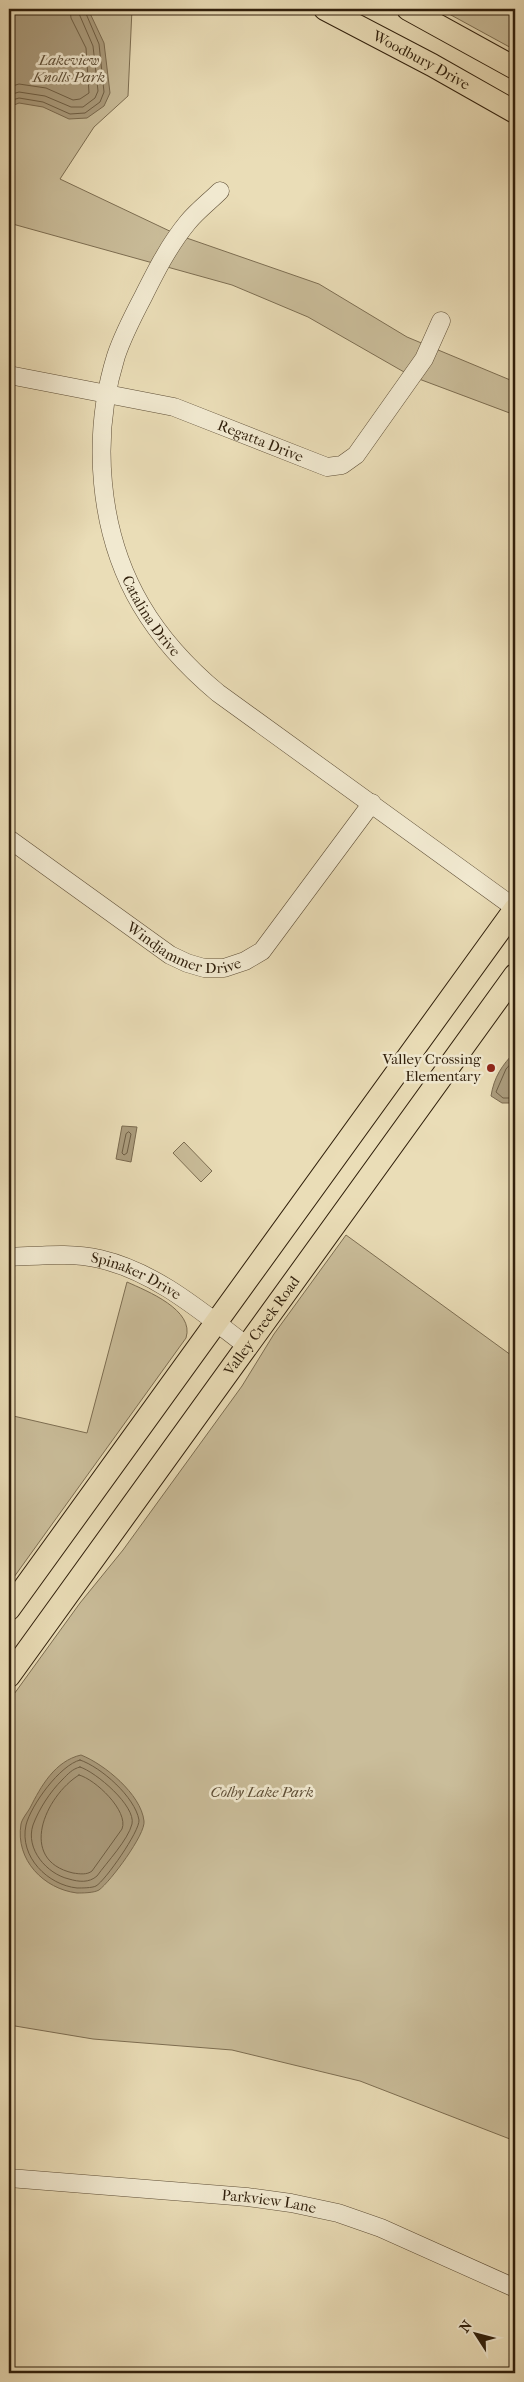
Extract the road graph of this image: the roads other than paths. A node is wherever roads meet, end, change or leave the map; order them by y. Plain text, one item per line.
1 (325, 9) edge
2 (408, 9) edge
3 (515, 68) edge
4 (515, 112) edge
5 (220, 191) dead end
6 (440, 321) dead end
7 (9, 375) edge
8 (107, 393) junction
9 (372, 803) junction
10 (9, 839) edge
11 (515, 908) edge
12 (515, 975) edge
13 (9, 1257) edge
14 (216, 1323) junction
15 (247, 1346) junction
16 (9, 1609) edge
17 (9, 1676) edge
18 (9, 2178) edge
19 (515, 2288) edge

1 - 4 main road, Woodbury Drive
2 - 3 main road
5 - 8 street, Catalina Drive
6 - 8 street, Regatta Drive
7 - 8 street, Regatta Drive
8 - 9 street, Catalina Drive
9 - 10 street, Windjammer Drive
9 - 11 street, Catalina Drive
11 - 14 main road
12 - 15 main road, Valley Creek Road
13 - 14 street, Spinaker Drive
14 - 15 street, Spinaker Drive
14 - 16 main road
15 - 17 main road, Valley Creek Road
18 - 19 street, Parkview Lane

